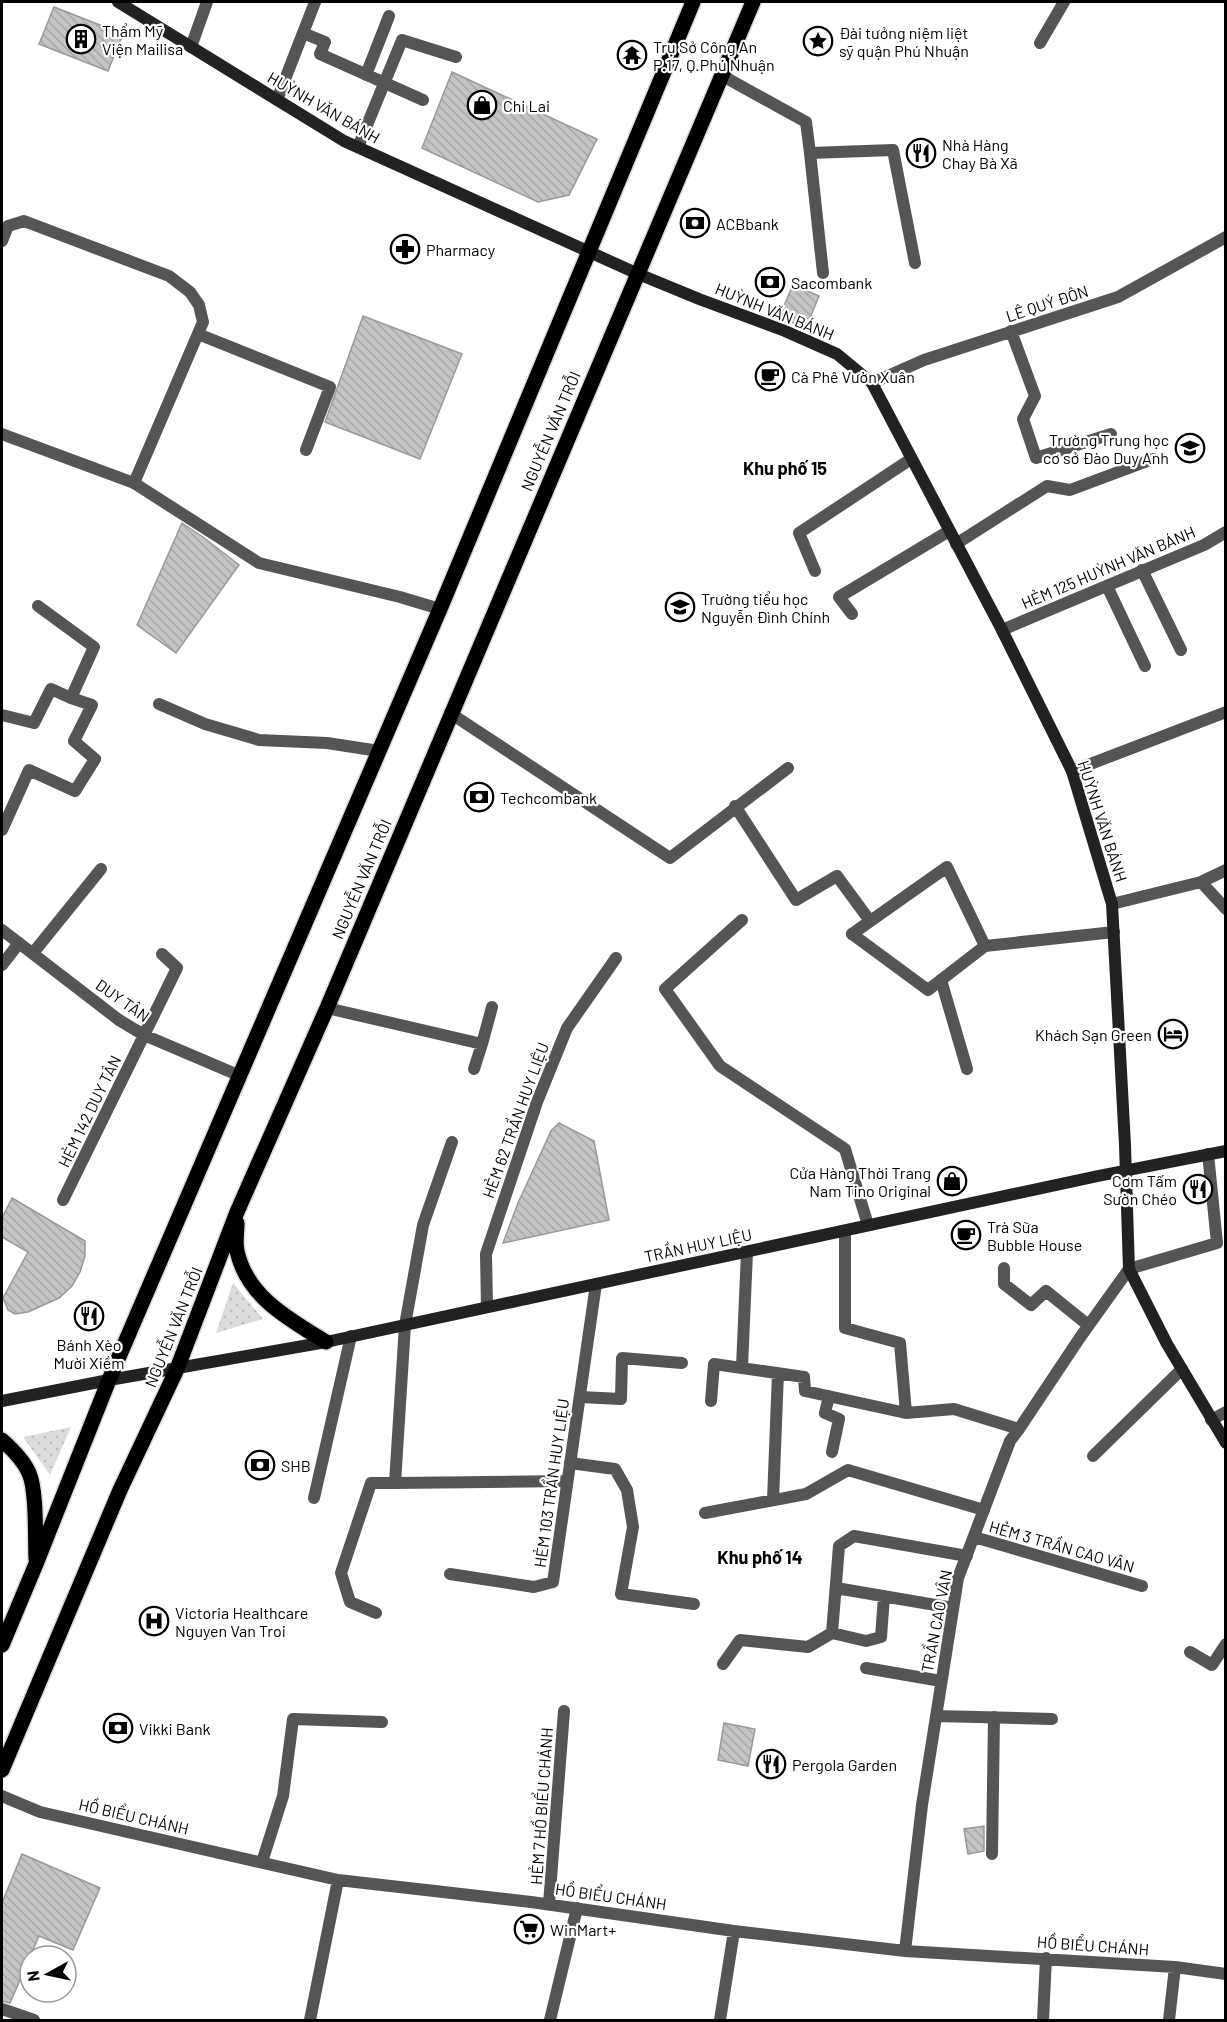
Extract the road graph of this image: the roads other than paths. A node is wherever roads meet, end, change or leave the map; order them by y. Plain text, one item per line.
1 (118, 2) edge
2 (207, 2) edge
3 (315, 2) edge
4 (693, 2) edge
5 (753, 2) edge
6 (1064, 2) edge
7 (389, 16) dead end
8 (303, 33) junction
9 (1040, 43) dead end
10 (191, 47) junction
11 (456, 57) dead end
12 (366, 75) junction
13 (721, 75) junction
14 (385, 83) junction
15 (277, 100) junction
16 (423, 100) dead end
17 (358, 147) junction
18 (810, 153) junction
19 (1226, 237) edge
20 (2, 241) edge
21 (589, 252) junction
22 (915, 264) dead end
23 (636, 273) junction
24 (823, 273) dead end
25 (1011, 331) junction
26 (198, 334) junction
27 (872, 383) junction
28 (2, 434) edge
29 (1111, 434) dead end
30 (306, 450) dead end
31 (911, 459) junction
32 (1153, 459) dead end
33 (134, 483) junction
34 (949, 531) junction
35 (1226, 532) edge
36 (956, 544) junction
37 (1142, 570) junction
38 (815, 571) dead end
39 (1107, 586) junction
40 (38, 606) dead end
41 (440, 609) junction
42 (852, 614) dead end
43 (1002, 630) junction
44 (1181, 650) dead end
45 (1145, 666) dead end
46 (71, 698) junction
47 (159, 704) dead end
48 (1226, 712) edge
49 (450, 713) junction
50 (2, 715) edge
51 (379, 751) junction
52 (788, 768) dead end
53 (1072, 771) junction
54 (735, 806) junction
55 (5, 813) edge
56 (2, 830) edge
57 (100, 869) dead end
58 (1226, 870) edge
59 (1201, 882) junction
60 (1112, 904) junction
61 (1226, 909) edge
62 (742, 920) dead end
63 (870, 921) junction
64 (2, 930) edge
65 (1114, 932) junction
66 (19, 943) junction
67 (985, 946) junction
68 (33, 953) junction
69 (162, 954) dead end
70 (616, 958) dead end
71 (2, 965) edge
72 (941, 980) junction
73 (492, 1007) dead end
74 (327, 1008) junction
75 (144, 1035) junction
76 (482, 1044) junction
77 (474, 1068) dead end
78 (968, 1069) dead end
79 (238, 1075) junction
80 (452, 1142) dead end
81 (1226, 1151) edge
82 (1208, 1154) junction
83 (1126, 1170) junction
84 (63, 1200) dead end
85 (237, 1212) junction
86 (1220, 1221) edge
87 (868, 1225) junction
88 (845, 1231) junction
89 (747, 1252) junction
90 (1004, 1268) dead end
91 (1129, 1269) junction
92 (596, 1284) junction
93 (487, 1307) junction
94 (405, 1325) junction
95 (1088, 1325) junction
96 (351, 1336) junction
97 (326, 1342) junction
98 (682, 1363) dead end
99 (742, 1367) junction
100 (177, 1369) junction
101 (1182, 1370) junction
102 (778, 1373) junction
103 (108, 1380) junction
104 (829, 1396) junction
105 (580, 1397) junction
106 (2, 1401) edge
107 (711, 1401) dead end
108 (1226, 1412) edge
109 (906, 1413) junction
110 (1211, 1420) junction
111 (1018, 1429) junction
112 (2, 1440) edge
113 (1226, 1443) edge
114 (832, 1452) dead end
115 (1093, 1456) dead end
116 (570, 1463) junction
117 (567, 1481) junction
118 (394, 1482) junction
119 (314, 1498) dead end
120 (773, 1500) junction
121 (984, 1510) junction
122 (705, 1514) dead end
123 (974, 1537) junction
124 (967, 1556) junction
125 (36, 1564) junction
126 (450, 1574) dead end
127 (1142, 1586) dead end
128 (836, 1588) junction
129 (884, 1596) junction
130 (694, 1604) dead end
131 (953, 1608) junction
132 (376, 1613) dead end
133 (832, 1633) junction
134 (1226, 1644) edge
135 (2, 1645) edge
136 (1190, 1652) dead end
137 (723, 1664) dead end
138 (866, 1668) dead end
139 (941, 1681) junction
140 (564, 1711) dead end
141 (936, 1716) junction
142 (994, 1717) junction
143 (1052, 1719) dead end
144 (382, 1722) dead end
145 (2, 1770) edge
146 (2, 1796) edge
147 (992, 1854) dead end
148 (262, 1862) junction
149 (338, 1880) junction
150 (549, 1904) junction
151 (577, 1908) junction
152 (734, 1931) junction
153 (905, 1951) junction
154 (1046, 1958) junction
155 (1175, 1967) junction
156 (1226, 1974) edge
157 (2, 2009) edge
158 (34, 2020) edge
159 (310, 2020) edge
160 (550, 2020) edge
161 (720, 2020) edge
162 (1043, 2020) edge
163 (1169, 2020) edge

1 - 10 street, HUỲNH VĂN BÁNH
2 - 10 street
3 - 8 street
4 - 21 main road, NGUYỄN VĂN TRỖI
5 - 13 main road, NGUYỄN VĂN TRỖI
6 - 9 street
7 - 12 street
8 - 12 street
8 - 15 street
10 - 15 street, HUỲNH VĂN BÁNH
11 - 14 street
12 - 14 street
13 - 18 street
13 - 23 main road, NGUYỄN VĂN TRỖI
14 - 16 street
14 - 17 street
15 - 17 street, HUỲNH VĂN BÁNH
17 - 21 street, HUỲNH VĂN BÁNH
18 - 22 street
18 - 24 street
19 - 25 street, LÊ QUÝ ÐÔN
20 - 26 street
21 - 23 street, HUỲNH VĂN BÁNH
21 - 41 main road, NGUYỄN VĂN TRỖI
23 - 27 street, HUỲNH VĂN BÁNH
23 - 49 main road, NGUYỄN VĂN TRỖI
25 - 27 street, LÊ QUÝ ÐÔN
25 - 29 street
26 - 30 street
26 - 33 street
27 - 31 street, HUỲNH VĂN BÁNH
28 - 33 street
31 - 34 street, HUỲNH VĂN BÁNH
31 - 38 street
32 - 36 street
33 - 41 street
34 - 36 street, HUỲNH VĂN BÁNH
34 - 42 street
35 - 37 street, HẺM 125 HUỲNH VĂN BÁNH
36 - 43 street, HUỲNH VĂN BÁNH
37 - 39 street, HẺM 125 HUỲNH VĂN BÁNH
37 - 44 street
39 - 43 street, HẺM 125 HUỲNH VĂN BÁNH
39 - 45 street
40 - 46 street
41 - 51 main road, NGUYỄN VĂN TRỖI
43 - 53 street, HUỲNH VĂN BÁNH
46 - 50 street
46 - 55 street
47 - 51 street
48 - 53 street
49 - 54 street
49 - 74 main road, NGUYỄN VĂN TRỖI
51 - 79 main road, NGUYỄN VĂN TRỖI
52 - 54 street
53 - 60 street, HUỲNH VĂN BÁNH
54 - 63 street
55 - 56 street
57 - 68 street
58 - 59 street
59 - 60 street
59 - 61 street
60 - 65 street, HUỲNH VĂN BÁNH
62 - 87 street
63 - 67 street
63 - 72 street
64 - 66 street, DUY TÂN
65 - 67 street
65 - 83 street, HUỲNH VĂN BÁNH
66 - 68 street, DUY TÂN
66 - 71 street
67 - 72 street
68 - 75 street, DUY TÂN
69 - 75 street, HẺM 142 DUY TÂN
70 - 93 street, HẺM 62 TRẦN HUY LIỆU
72 - 78 street
73 - 76 street
74 - 76 street
74 - 85 main road, NGUYỄN VĂN TRỖI
75 - 79 street, DUY TÂN
75 - 84 street, HẺM 142 DUY TÂN
76 - 77 street
79 - 103 main road, NGUYỄN VĂN TRỖI
80 - 94 street
81 - 82 street, TRẦN HUY LIỆU
82 - 83 street, TRẦN HUY LIỆU
82 - 86 street
83 - 87 street, TRẦN HUY LIỆU
83 - 91 street, HUỲNH VĂN BÁNH
85 - 97 main road
85 - 100 main road, NGUYỄN VĂN TRỖI
86 - 91 street
87 - 88 street, TRẦN HUY LIỆU
88 - 89 street, TRẦN HUY LIỆU
88 - 109 street
89 - 92 street, TRẦN HUY LIỆU
89 - 99 street
90 - 95 street
91 - 95 street, TRẦN CAO VÂN
91 - 101 street, HUỲNH VĂN BÁNH
92 - 93 street, TRẦN HUY LIỆU
92 - 105 street, HẺM 103 TRẦN HUY LIỆU
93 - 94 street, TRẦN HUY LIỆU
94 - 96 street, TRẦN HUY LIỆU
94 - 118 street
95 - 111 street, TRẦN CAO VÂN
96 - 97 street, TRẦN HUY LIỆU
96 - 119 street
97 - 100 street, TRẦN HUY LIỆU
98 - 105 street
99 - 102 street
99 - 107 street
100 - 103 street, TRẦN HUY LIỆU
100 - 145 main road, NGUYỄN VĂN TRỖI
101 - 110 street, HUỲNH VĂN BÁNH
101 - 115 street
102 - 104 street
102 - 120 street
103 - 106 street
103 - 125 main road, NGUYỄN VĂN TRỖI
104 - 109 street
104 - 114 street
105 - 116 street, HẺM 103 TRẦN HUY LIỆU
108 - 110 street
109 - 111 street
110 - 113 street, HUỲNH VĂN BÁNH
111 - 121 street, TRẦN CAO VÂN
112 - 125 main road
116 - 117 street, HẺM 103 TRẦN HUY LIỆU
116 - 130 street
117 - 118 street
117 - 126 street, HẺM 103 TRẦN HUY LIỆU
118 - 132 street
120 - 121 street
120 - 122 street
121 - 123 street, TRẦN CAO VÂN
123 - 124 street, TRẦN CAO VÂN
123 - 127 street, HẺM 3 TRẦN CAO VÂN
124 - 128 street
124 - 131 street, TRẦN CAO VÂN
125 - 135 main road, NGUYỄN VĂN TRỖI
128 - 129 street
128 - 133 street
129 - 131 street
129 - 133 street
131 - 139 street, TRẦN CAO VÂN
133 - 137 street
134 - 136 street
138 - 139 street
139 - 141 street, TRẦN CAO VÂN
140 - 150 street, HẺM 7 HỒ BIỂU CHÁNH
141 - 142 street
141 - 153 street, TRẦN CAO VÂN
142 - 143 street
142 - 147 street
144 - 148 street
146 - 148 street, HỒ BIỂU CHÁNH
148 - 149 street, HỒ BIỂU CHÁNH
149 - 150 street, HỒ BIỂU CHÁNH
149 - 159 street
150 - 151 street, HỒ BIỂU CHÁNH
151 - 152 street, HỒ BIỂU CHÁNH
151 - 160 street
152 - 153 street, HỒ BIỂU CHÁNH
152 - 161 street
153 - 154 street, HỒ BIỂU CHÁNH
154 - 155 street, HỒ BIỂU CHÁNH
154 - 162 street
155 - 156 street, HỒ BIỂU CHÁNH
155 - 163 street
157 - 158 street

